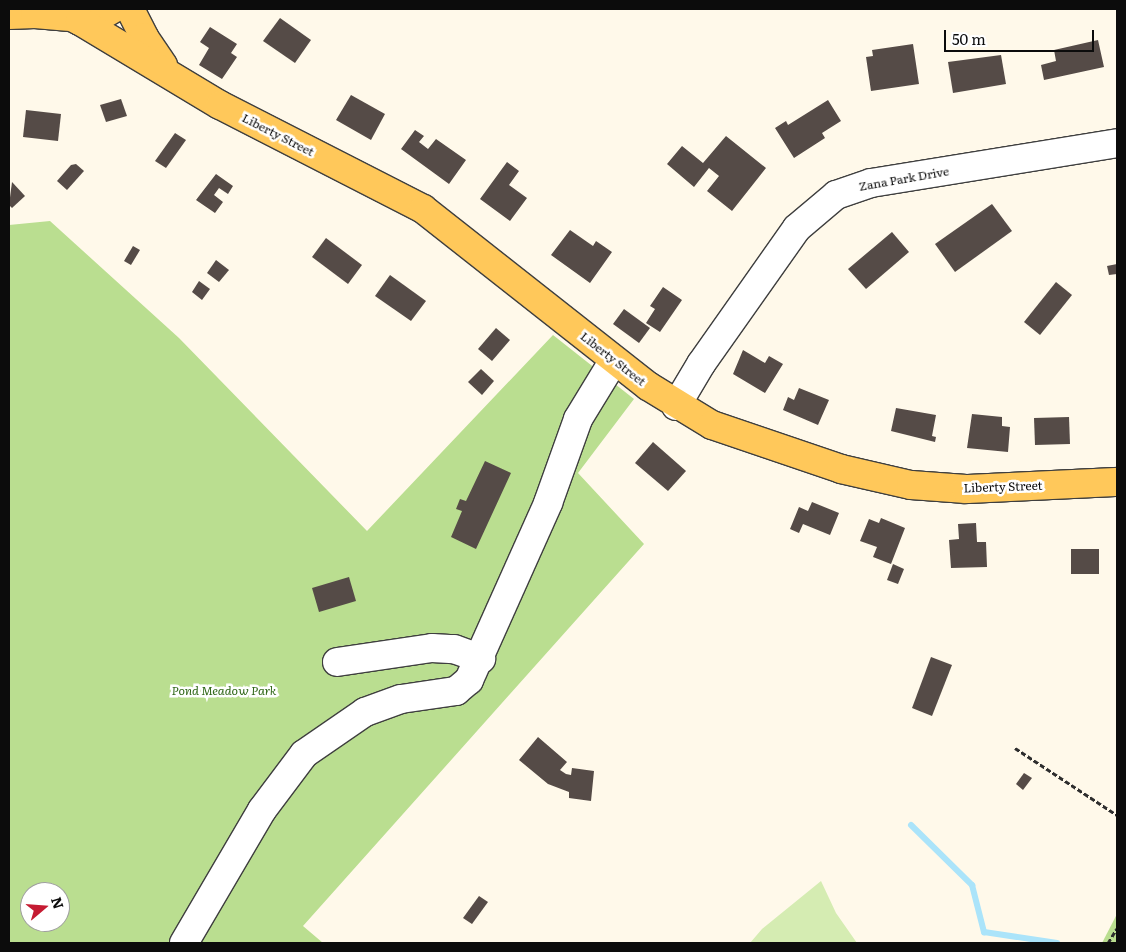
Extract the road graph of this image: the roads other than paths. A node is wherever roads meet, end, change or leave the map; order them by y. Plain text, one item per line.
1 (113, 9) edge
2 (130, 9) edge
3 (68, 15) edge
4 (9, 16) edge
5 (166, 70) junction
6 (1117, 142) edge
7 (614, 360) junction
8 (676, 406) junction
9 (1117, 482) edge
10 (481, 659) junction
11 (337, 662) dead end
12 (184, 943) edge

1 - 3 main road
2 - 5 main road, Liberty Street
3 - 4 main road, Liberty Street
3 - 5 main road, Liberty Street
5 - 7 main road, Liberty Street
6 - 8 street, Zana Park Drive
7 - 8 main road, Liberty Street
7 - 10 street
8 - 9 main road, Liberty Street
10 - 11 street
10 - 12 street

